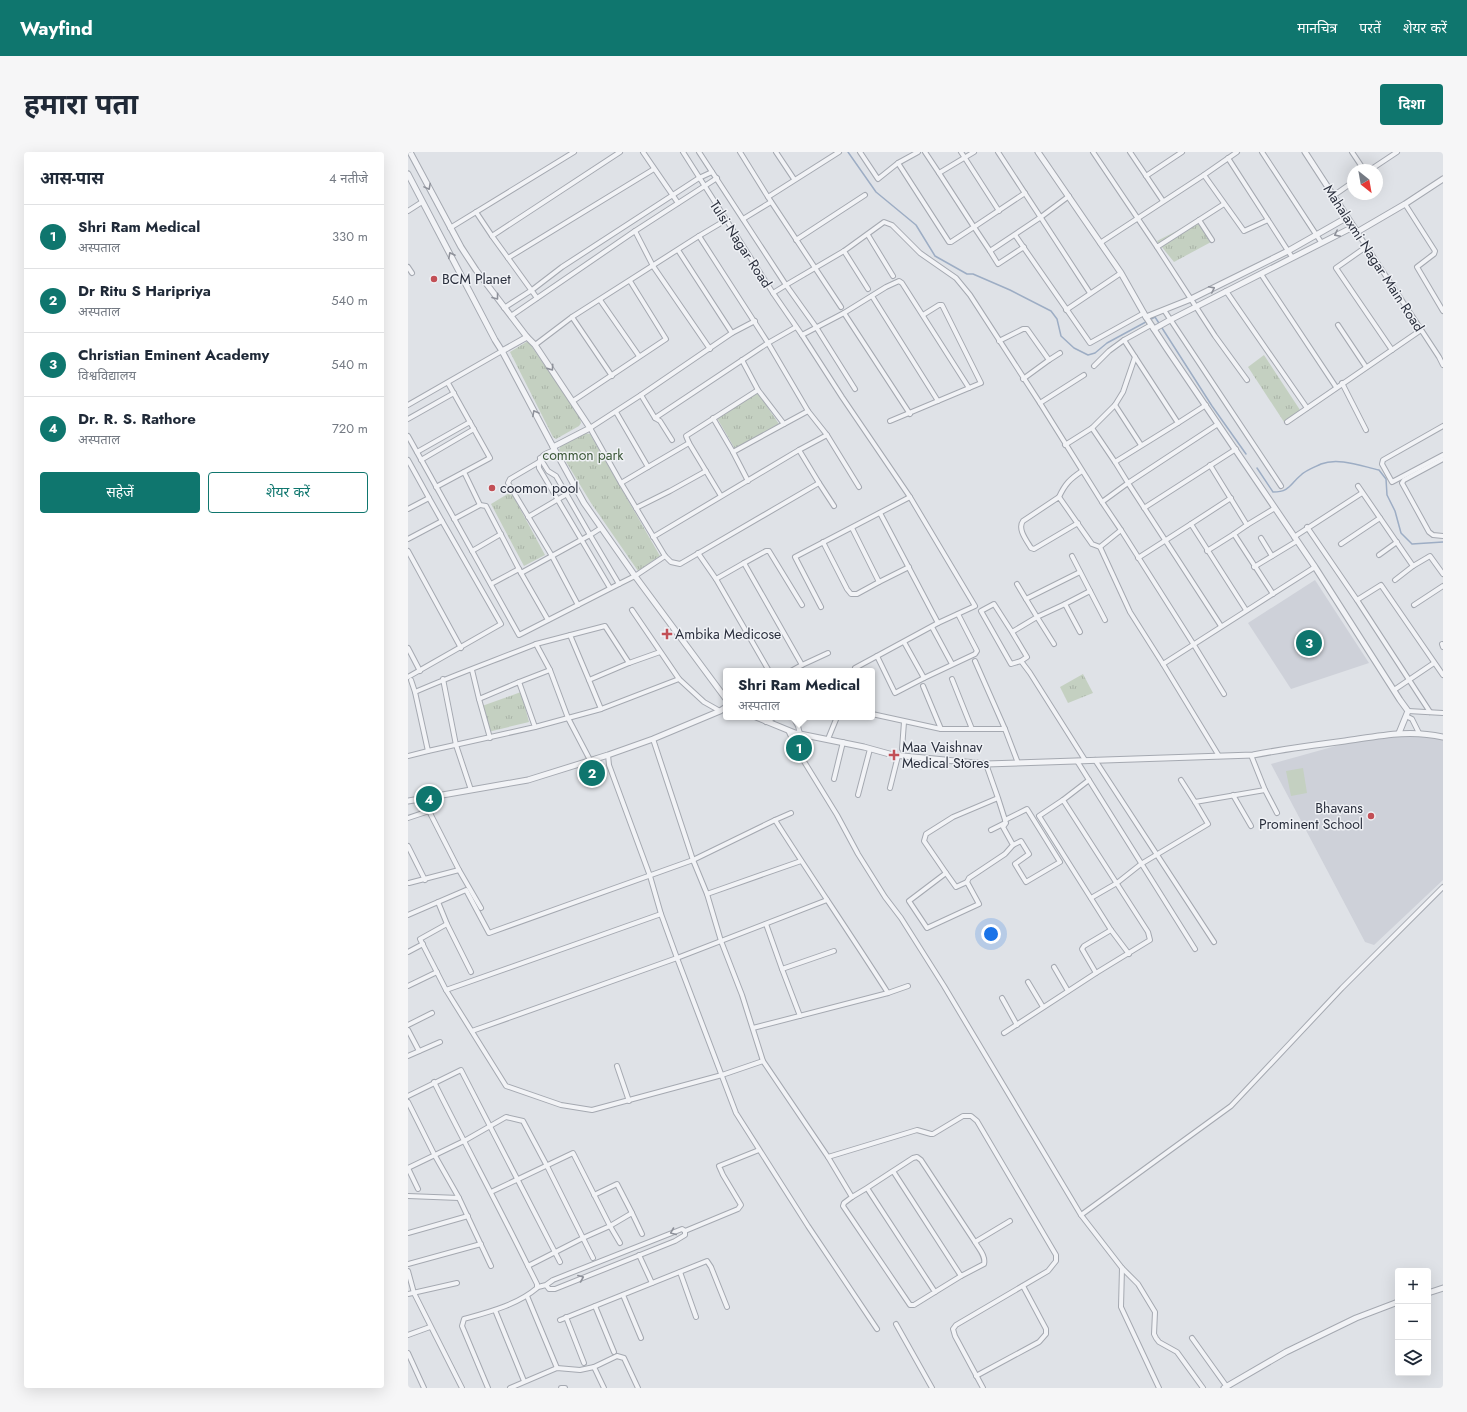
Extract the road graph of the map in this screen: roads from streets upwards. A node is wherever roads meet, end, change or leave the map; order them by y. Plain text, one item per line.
1 (410, 152) edge
2 (574, 152) edge
3 (620, 152) edge
4 (643, 152) edge
5 (683, 152) edge
6 (699, 152) edge
7 (740, 152) edge
8 (839, 152) edge
9 (861, 152) edge
10 (918, 152) edge
11 (926, 152) edge
12 (961, 152) edge
13 (974, 152) edge
14 (998, 152) edge
15 (1038, 152) edge
16 (1093, 152) edge
17 (1130, 152) edge
18 (1182, 152) edge
19 (1237, 152) edge
20 (1262, 152) edge
21 (1305, 152) edge
22 (1352, 152) edge
23 (1397, 152) edge
24 (778, 153) edge
25 (1391, 154) edge
26 (965, 157) junction
27 (1228, 158) junction
28 (898, 163) junction
29 (1360, 164) edge
30 (1378, 164) edge
31 (654, 169) junction
32 (712, 172) junction
33 (939, 173) junction
34 (408, 174) edge
35 (1204, 175) junction
36 (1146, 176) junction
37 (699, 178) junction
38 (717, 178) junction
39 (1443, 179) edge
40 (794, 180) junction
41 (1347, 186) edge
42 (705, 187) junction
43 (1025, 193) junction
44 (673, 195) junction
45 (865, 195) dead end
46 (1069, 196) junction
47 (1333, 196) junction
48 (768, 197) junction
49 (1163, 201) junction
50 (422, 202) junction
51 (771, 202) junction
52 (678, 203) junction
53 (1224, 204) junction
54 (1405, 204) junction
55 (408, 211) edge
56 (999, 211) junction
57 (476, 212) junction
58 (1041, 217) junction
59 (1138, 218) junction
60 (1346, 218) junction
61 (743, 219) junction
62 (726, 220) junction
63 (1199, 220) junction
64 (1268, 220) junction
65 (1352, 226) junction
66 (974, 227) junction
67 (450, 228) junction
68 (635, 231) junction
69 (1357, 232) junction
70 (1317, 234) junction
71 (868, 235) junction
72 (1015, 235) junction
73 (492, 236) junction
74 (699, 236) junction
75 (796, 240) junction
76 (1212, 240) dead end
77 (1321, 242) junction
78 (1100, 243) junction
79 (1024, 247) junction
80 (1157, 247) junction
81 (1366, 247) junction
82 (678, 250) junction
83 (844, 251) junction
84 (990, 251) junction
85 (1288, 251) junction
86 (1292, 257) junction
87 (508, 258) junction
88 (653, 266) junction
89 (408, 267) edge
90 (814, 267) junction
91 (412, 273) dead end
92 (1121, 273) junction
93 (1261, 274) junction
94 (893, 276) dead end
95 (630, 281) junction
96 (786, 284) junction
97 (868, 289) dead end
98 (532, 290) junction
99 (1226, 291) junction
100 (773, 293) junction
101 (1090, 293) junction
102 (872, 296) junction
103 (537, 298) junction
104 (1191, 299) junction
105 (600, 300) junction
106 (841, 307) dead end
107 (1197, 307) junction
108 (504, 308) junction
109 (1066, 310) junction
110 (1164, 310) junction
111 (1443, 311) edge
112 (844, 313) junction
113 (923, 315) junction
114 (511, 316) junction
115 (572, 317) junction
116 (755, 321) junction
117 (1167, 321) junction
118 (1150, 322) junction
119 (1338, 325) dead end
120 (796, 327) junction
121 (816, 327) junction
122 (1421, 330) junction
123 (732, 333) junction
124 (802, 335) junction
125 (527, 337) junction
126 (1124, 340) junction
127 (999, 341) junction
128 (768, 343) junction
129 (535, 345) junction
130 (710, 349) junction
131 (1392, 350) junction
132 (502, 351) junction
133 (1060, 353) dead end
134 (639, 356) junction
135 (1441, 356) edge
136 (1135, 357) junction
137 (742, 360) junction
138 (1049, 360) junction
139 (1443, 365) edge
140 (1094, 366) dead end
141 (1366, 368) junction
142 (1084, 375) dead end
143 (612, 376) junction
144 (1023, 379) junction
145 (1246, 380) dead end
146 (448, 383) junction
147 (1342, 384) junction
148 (969, 388) junction
149 (1336, 388) junction
150 (758, 390) junction
151 (855, 390) dead end
152 (454, 393) junction
153 (641, 395) junction
154 (574, 401) junction
155 (938, 401) junction
156 (1040, 403) junction
157 (408, 405) edge
158 (1115, 405) junction
159 (1206, 405) junction
160 (1307, 408) junction
161 (808, 411) junction
162 (616, 412) junction
163 (910, 414) junction
164 (655, 418) junction
165 (713, 418) junction
166 (408, 419) edge
167 (890, 421) dead end
168 (470, 422) junction
169 (1178, 422) junction
170 (1287, 422) dead end
171 (784, 424) junction
172 (1218, 424) junction
173 (1443, 426) edge
174 (590, 428) junction
175 (1092, 428) junction
176 (474, 429) junction
177 (1366, 430) dead end
178 (827, 435) junction
179 (408, 436) edge
180 (672, 440) dead end
181 (689, 443) junction
182 (1065, 445) junction
183 (1141, 445) junction
184 (554, 448) junction
185 (1236, 449) junction
186 (799, 450) junction
187 (417, 452) junction
188 (733, 452) junction
189 (1443, 455) edge
190 (1443, 459) edge
191 (408, 460) edge
192 (421, 460) junction
193 (540, 460) junction
194 (1114, 462) junction
195 (1210, 465) junction
196 (648, 467) junction
197 (706, 471) junction
198 (1082, 471) junction
199 (464, 472) junction
200 (748, 481) junction
201 (621, 483) junction
202 (819, 483) junction
203 (1128, 483) junction
204 (1281, 486) dead end
205 (1358, 486) dead end
206 (436, 487) junction
207 (859, 487) dead end
208 (1362, 493) junction
209 (567, 494) junction
210 (721, 496) junction
211 (910, 497) junction
212 (1059, 497) junction
213 (429, 498) junction
214 (1231, 498) junction
215 (558, 499) junction
216 (1102, 502) junction
217 (480, 505) junction
218 (834, 506) dead end
219 (636, 508) junction
220 (1144, 508) junction
221 (1275, 508) junction
222 (408, 509) edge
223 (880, 513) junction
224 (528, 517) junction
225 (1380, 518) junction
226 (454, 519) junction
227 (442, 521) junction
228 (1078, 523) junction
229 (1191, 524) junction
230 (1247, 525) junction
231 (601, 528) junction
232 (852, 528) junction
233 (1307, 528) junction
234 (1121, 530) junction
235 (501, 534) junction
236 (1234, 534) junction
237 (590, 535) junction
238 (1443, 536) edge
239 (654, 537) junction
240 (1260, 538) dead end
241 (408, 539) edge
242 (582, 539) junction
243 (1295, 539) junction
244 (1166, 540) junction
245 (823, 542) junction
246 (1396, 542) junction
247 (1341, 544) dead end
248 (1100, 547) junction
249 (472, 551) junction
250 (1207, 551) junction
251 (408, 552) edge
252 (698, 553) junction
253 (1379, 555) dead end
254 (552, 556) junction
255 (665, 556) junction
256 (1072, 556) dead end
257 (1272, 556) junction
258 (1138, 558) junction
259 (744, 563) junction
260 (1413, 566) junction
261 (909, 567) junction
262 (1254, 567) junction
263 (1314, 567) junction
264 (520, 571) junction
265 (1080, 572) junction
266 (1443, 574) edge
267 (635, 576) junction
268 (716, 579) junction
269 (1395, 580) dead end
270 (879, 582) junction
271 (490, 584) junction
272 (619, 584) junction
273 (1016, 584) dead end
274 (1443, 586) edge
275 (610, 588) junction
276 (1090, 591) junction
277 (1273, 594) junction
278 (1026, 599) junction
279 (1357, 600) junction
280 (1065, 604) junction
281 (578, 605) junction
282 (802, 605) dead end
283 (1414, 606) dead end
284 (821, 607) dead end
285 (632, 610) dead end
286 (1246, 610) junction
287 (958, 614) junction
288 (1037, 617) junction
289 (548, 620) junction
290 (1105, 620) dead end
291 (938, 623) junction
292 (1221, 626) junction
293 (932, 627) junction
294 (1012, 632) junction
295 (1080, 632) dead end
296 (570, 635) junction
297 (904, 642) junction
298 (536, 644) junction
299 (1054, 644) dead end
300 (1194, 645) junction
301 (408, 648) edge
302 (461, 648) junction
303 (660, 652) junction
304 (828, 653) dead end
305 (877, 656) junction
306 (975, 661) dead end
307 (1021, 661) junction
308 (629, 663) junction
309 (1434, 663) junction
310 (952, 664) junction
311 (1162, 664) junction
312 (802, 665) junction
313 (767, 668) edge
314 (796, 668) edge
315 (856, 668) dead end
316 (472, 670) junction
317 (550, 670) junction
318 (420, 671) junction
319 (1443, 675) edge
320 (924, 678) junction
321 (410, 679) edge
322 (679, 679) junction
323 (952, 679) dead end
324 (1409, 679) junction
325 (443, 680) junction
326 (589, 680) junction
327 (519, 682) junction
328 (923, 686) dead end
329 (1394, 690) junction
330 (415, 692) junction
331 (1224, 694) dead end
332 (723, 695) edge
333 (479, 699) junction
334 (601, 709) junction
335 (723, 709) edge
336 (720, 711) junction
337 (1408, 711) junction
338 (1430, 712) junction
339 (1443, 713) edge
340 (875, 715) edge
341 (1406, 716) junction
342 (568, 718) junction
343 (762, 720) edge
344 (770, 720) edge
345 (795, 720) edge
346 (837, 720) edge
347 (766, 722) junction
348 (904, 722) junction
349 (535, 727) junction
350 (941, 729) junction
351 (972, 729) junction
352 (1005, 729) junction
353 (788, 730) junction
354 (1399, 733) junction
355 (1419, 733) junction
356 (800, 734) junction
357 (1443, 737) edge
358 (490, 738) junction
359 (654, 739) junction
360 (828, 740) junction
361 (843, 742) junction
362 (456, 745) junction
363 (870, 749) junction
364 (902, 749) dead end
365 (428, 751) junction
366 (608, 755) junction
367 (1251, 755) junction
368 (408, 756) edge
369 (898, 756) junction
370 (1219, 756) junction
371 (590, 760) junction
372 (1085, 760) junction
373 (1095, 760) junction
374 (1077, 761) junction
375 (1018, 763) junction
376 (986, 764) junction
377 (834, 779) dead end
378 (1088, 780) junction
379 (1181, 780) dead end
380 (890, 788) dead end
381 (471, 790) junction
382 (1265, 790) junction
383 (858, 795) dead end
384 (1233, 795) junction
385 (424, 798) junction
386 (998, 798) junction
387 (1063, 800) junction
388 (408, 801) edge
389 (1195, 802) junction
390 (429, 811) junction
391 (791, 813) dead end
392 (1277, 813) dead end
393 (408, 818) edge
394 (775, 820) junction
395 (1005, 821) junction
396 (1251, 826) dead end
397 (991, 830) dead end
398 (1013, 845) junction
399 (408, 846) edge
400 (1156, 854) junction
401 (693, 860) junction
402 (801, 861) junction
403 (1141, 864) junction
404 (459, 870) junction
405 (946, 872) junction
406 (650, 876) junction
407 (425, 880) junction
408 (967, 882) junction
409 (409, 883) dead end
410 (1117, 883) junction
411 (1443, 887) edge
412 (707, 894) junction
413 (1091, 898) junction
414 (827, 900) junction
415 (438, 902) junction
416 (481, 908) dead end
417 (661, 914) junction
418 (408, 915) edge
419 (447, 924) junction
420 (766, 924) junction
421 (1111, 930) junction
422 (722, 941) junction
423 (1214, 942) dead end
424 (423, 944) junction
425 (1195, 948) dead end
426 (834, 951) dead end
427 (408, 952) edge
428 (1129, 954) junction
429 (677, 958) junction
430 (1054, 967) dead end
431 (782, 969) junction
432 (437, 972) junction
433 (471, 972) dead end
434 (1096, 973) junction
435 (1028, 982) dead end
436 (408, 986) edge
437 (908, 986) dead end
438 (446, 990) junction
439 (1068, 991) junction
440 (888, 993) junction
441 (1002, 998) dead end
442 (1043, 1007) junction
443 (432, 1014) dead end
444 (800, 1016) junction
445 (408, 1025) edge
446 (1017, 1025) junction
447 (753, 1028) junction
448 (408, 1030) edge
449 (472, 1031) junction
450 (1004, 1033) dead end
451 (440, 1042) dead end
452 (419, 1051) junction
453 (408, 1056) edge
454 (764, 1060) junction
455 (617, 1066) dead end
456 (722, 1075) junction
457 (434, 1082) junction
458 (408, 1096) edge
459 (629, 1101) junction
460 (408, 1102) edge
461 (490, 1126) junction
462 (464, 1141) junction
463 (759, 1150) junction
464 (434, 1154) junction
465 (828, 1158) junction
466 (548, 1166) junction
467 (408, 1168) edge
468 (893, 1171) junction
469 (518, 1180) junction
470 (867, 1188) junction
471 (418, 1189) dead end
472 (492, 1192) junction
473 (594, 1195) junction
474 (408, 1196) edge
475 (852, 1197) junction
476 (459, 1198) junction
477 (632, 1214) junction
478 (1081, 1215) junction
479 (468, 1216) junction
480 (1010, 1221) dead end
481 (610, 1226) junction
482 (685, 1231) junction
483 (408, 1233) edge
484 (642, 1234) dead end
485 (583, 1238) junction
486 (975, 1242) junction
487 (620, 1243) dead end
488 (480, 1244) junction
489 (555, 1252) junction
490 (640, 1255) junction
491 (593, 1258) dead end
492 (560, 1262) dead end
493 (408, 1264) edge
494 (491, 1266) dead end
495 (528, 1266) junction
496 (1122, 1268) junction
497 (408, 1271) edge
498 (680, 1272) junction
499 (961, 1276) junction
500 (457, 1283) dead end
501 (652, 1283) junction
502 (546, 1285) junction
503 (1023, 1286) junction
504 (538, 1287) junction
505 (1443, 1288) edge
506 (935, 1292) junction
507 (1431, 1292) edge
508 (414, 1293) junction
509 (408, 1294) edge
510 (623, 1294) junction
511 (527, 1296) junction
512 (1395, 1303) edge
513 (595, 1306) junction
514 (727, 1307) dead end
515 (495, 1310) junction
516 (696, 1317) dead end
517 (566, 1318) junction
518 (560, 1320) dead end
519 (896, 1324) dead end
520 (430, 1327) junction
521 (877, 1329) dead end
522 (408, 1335) edge
523 (641, 1338) dead end
524 (1192, 1338) dead end
525 (614, 1352) dead end
526 (408, 1353) edge
527 (584, 1363) dead end
528 (594, 1367) junction
529 (557, 1368) junction
530 (976, 1376) junction
531 (524, 1381) junction
532 (1226, 1387) edge
533 (424, 1388) edge
534 (462, 1388) edge
535 (488, 1388) edge
536 (510, 1388) edge
537 (561, 1388) edge
538 (565, 1388) edge
539 (604, 1388) edge
540 (638, 1388) edge
541 (932, 1388) edge
542 (983, 1388) edge
543 (1159, 1388) edge
544 (1203, 1388) edge

1 -> 67 street
2 - 57 street
3 - 73 street
4 - 31 street
5 - 37 street, Tulsi Nagar Road
6 - 32 street
7 - 48 street
8 - 40 street
9 - 28 street
10 - 28 street
11 - 33 street
12 - 26 street
13 - 26 street
14 - 43 street
15 - 46 street
16 - 59 street
17 - 36 street
18 - 36 street
19 - 27 street
20 - 70 street
21 - 47 street, Mahalaxmi Nagar Main Road
22 - 29 street
23 - 25 street
24 - 40 street
25 - 30 street
26 - 33 street
26 - 56 street
27 - 35 street
27 - 64 street
28 - 66 street
31 - 44 street
31 - 87 street
32 - 37 street
32 - 38 street
33 - 66 street
34 - 50 street
35 - 49 street
35 - 53 street
36 - 49 street
37 - 42 street, Tulsi Nagar Road
37 - 44 street
38 - 42 street
38 - 61 street
39 - 54 street
40 - 48 street
41 - 47 street
42 - 52 street
42 - 62 street, Tulsi Nagar Road
43 - 56 street
43 - 58 street
44 - 52 street
44 - 98 street
45 - 75 street
46 - 58 street
46 - 78 street
47 - 60 street, Mahalaxmi Nagar Main Road
48 - 51 street
49 - 59 street
50 - 55 street
132 -> 50 street
51 - 61 street
51 - 75 street
52 - 68 street
53 - 63 street
53 - 64 street
54 - 69 street
54 - 111 street
56 - 66 street
57 - 67 street
57 - 73 street
58 - 72 street
58 - 101 street
59 - 78 street
59 - 80 street
60 - 65 street, Mahalaxmi Nagar Main Road
60 - 70 street
61 - 96 street
62 - 74 street
62 - 100 street, Tulsi Nagar Road
63 - 76 street
63 - 80 street
64 - 85 street
65 - 69 street, Mahalaxmi Nagar Main Road
65 -> 77 street
66 - 84 street
67 -> 108 street
68 - 88 street
68 - 103 street
69 - 81 street, Mahalaxmi Nagar Main Road
70 - 77 street
70 - 85 street
71 - 83 street
71 - 94 street
71 - 127 street
72 - 79 street
72 - 84 street
73 - 87 street
74 - 82 street
74 - 116 street
75 - 90 street
77 - 86 street
78 - 92 street
79 - 84 street
79 - 109 street
80 - 104 street
81 - 122 street, Mahalaxmi Nagar Main Road
81 - 131 street
82 - 88 street
82 - 123 street
83 - 90 street
83 - 97 street
85 - 86 street
104 -> 85 street
86 - 93 street
87 - 98 street
88 - 95 street
88 - 130 street
89 - 91 street
90 - 96 street
90 - 106 street
92 - 101 street
92 - 118 street
93 - 99 street
93 - 149 street
95 - 105 street
95 - 134 street
96 - 100 street
96 - 121 street
98 - 103 street
98 - 108 street
99 - 107 street
99 - 160 street
100 - 120 street, Tulsi Nagar Road
101 - 109 street
102 - 112 street
102 - 113 street
102 - 155 street
103 - 114 street
104 - 107 street
104 - 110 street
105 - 115 street
105 - 134 street
107 - 117 street
107 - 145 street
108 - 114 street
109 - 118 street
110 - 117 street
110 - 118 street
112 - 121 street
112 - 163 street
113 - 148 street
113 - 148 street
114 - 125 street
115 - 129 street
115 - 143 street
116 - 123 street
116 - 128 street
117 - 118 street
117 - 204 street
118 - 126 street
118 - 159 street
119 - 141 street
120 - 124 street, Tulsi Nagar Road
120 - 128 street
121 - 124 street
121 - 151 street
122 - 131 street
122 - 135 street, Mahalaxmi Nagar Main Road
123 - 130 street
124 - 211 street, Tulsi Nagar Road
125 - 129 street
125 - 132 street
126 - 136 street
126 - 140 street
127 - 138 street
127 - 144 street
128 - 137 street
128 - 161 street
129 -> 154 street
130 - 153 street
131 - 141 street
132 - 146 street
184 -> 132 street
133 - 138 street
134 - 143 street
135 - 139 street, Mahalaxmi Nagar Main Road
136 - 158 street
136 - 169 street
137 - 150 street
137 - 164 street
138 - 144 street
141 - 147 street
142 - 156 street
143 - 154 street
144 - 156 street
146 - 152 street
146 - 157 street
147 - 149 street
147 - 177 street
148 - 155 street
149 - 160 street
150 - 165 street
150 - 171 street
152 - 166 street
152 - 168 street
153 - 162 street
153 - 164 street
154 - 174 street
155 - 163 street
156 - 182 street
158 - 175 street
158 - 183 street
159 - 169 street
159 - 172 street
160 - 170 street
161 - 171 street
161 - 178 street
162 - 174 street
162 - 196 street
163 - 167 street
164 - 180 street
165 - 181 street
165 - 188 street
168 - 176 street
168 - 187 street
169 - 183 street
171 - 188 street
172 - 185 street
172 - 203 street
173 - 189 street
174 - 184 street
174 - 201 street
175 - 182 street
175 - 194 street
176 - 192 street
176 - 199 street
178 - 186 street
178 - 207 street
179 - 187 street
181 - 196 street
181 - 197 street
182 - 198 street
183 - 194 street
184 - 193 street
184 - 231 street
185 - 195 street
185 - 221 street
186 - 200 street
186 - 202 street
187 - 192 street
188 - 200 street
190 - 238 street
191 - 213 street
192 - 206 street
193 - 209 street
193 - 215 street
193 - 224 street
194 - 203 street
195 - 214 street
195 - 220 street
196 - 201 street
197 - 210 street
197 - 219 street
198 - 212 street
198 - 216 street
199 - 206 street
199 - 217 street
200 - 210 street
201 - 219 street
202 - 218 street
202 - 252 street
203 - 216 street
203 - 220 street
205 - 208 street
206 - 226 street
208 - 225 street
208 - 233 street
209 - 215 street
209 - 237 street
210 - 239 street
211 - 223 street
211 - 287 street, Tulsi Nagar Road
212 - 228 street
212 - 228 street
213 - 222 street
213 - 227 street
214 - 229 street
214 - 230 street
215 - 224 street
215 - 242 street
216 - 234 street
217 - 226 street
217 - 235 street
219 - 239 street
220 - 244 street
221 - 230 street
221 - 243 street
223 - 232 street
223 - 261 street
224 - 254 street
225 - 246 street
225 - 247 street
226 - 249 street
227 - 241 street
227 - 302 street
228 - 248 street
229 - 244 street
229 - 250 street
230 - 236 street
231 - 237 street
231 - 267 street
232 - 245 street
232 - 270 street
233 - 243 street
233 - 279 street
234 - 248 street
234 - 258 street
235 - 249 street
235 - 264 street
236 - 250 street
236 - 262 street
237 - 242 street
237 - 272 street
239 - 255 street
240 - 257 street
242 - 254 street
242 - 275 street
243 - 257 street
243 - 263 street
244 - 258 street
244 - 292 street
245 - 270 street
245 - 284 street
246 - 253 street
246 - 260 street
248 - 311 street
249 - 271 street
250 - 286 street
251 - 302 street
252 - 255 street
252 - 268 street
254 - 264 street
254 - 281 street
255 - 267 street
256 - 265 street
257 - 262 street
258 - 300 street
259 - 268 street
259 - 282 street
259 - 312 street
260 - 266 street
260 - 269 street
261 - 270 street
261 - 291 street
262 - 277 street
263 - 277 street
263 - 329 street
264 - 271 street
264 - 289 street
265 - 276 street
265 - 278 street
267 - 272 street
267 - 332 street
268 - 313 street
271 - 289 street
272 - 275 street
273 - 278 street
274 - 283 street
275 - 281 street
276 - 280 street
276 - 290 street
277 - 286 street
278 - 288 street
279 - 309 street
279 - 324 street
280 - 288 street
280 - 295 street
281 - 289 street
285 - 303 street
286 - 292 street
287 - 291 street
287 - 310 street
288 - 294 street
288 - 299 street
291 - 293 street
292 - 300 street
293 - 297 street
293 - 310 street
294 - 307 street
294 - 307 street
296 - 298 street
296 - 308 street
296 - 326 street
297 - 305 street
297 - 320 street
298 - 316 street
298 - 317 street
300 - 311 street
300 - 331 street
301 - 318 street
302 - 318 street
303 - 308 street
303 - 322 street
304 - 312 street
305 - 315 street
305 - 320 street
306 - 352 street
307 - 372 street
308 - 326 street
309 - 319 street
309 - 324 street
310 - 320 street
311 - 370 street
312 - 314 street
316 - 325 street
316 - 333 street
317 - 327 street
317 - 342 street
318 - 321 street
321 - 330 street
322 - 334 street
322 - 336 street
323 - 351 street
324 - 329 street
324 - 338 street
325 - 330 street
325 - 362 street
326 - 334 street
327 - 333 street
327 - 349 street
328 - 350 street
329 - 337 street
330 - 365 street
333 - 358 street
334 - 342 street
335 - 336 street
336 - 359 street
337 - 338 street
337 - 341 street
338 - 339 street
340 - 348 street
341 - 354 street
341 - 355 street
342 - 349 street
342 - 371 street
343 - 347 street
344 - 347 street
345 - 356 street
346 - 360 street
347 - 353 street
348 - 350 street
348 - 364 street
349 - 358 street
350 - 351 street
351 - 352 street
352 - 375 street
353 - 356 street
353 - 478 street
354 - 355 street
354 - 367 street
355 - 357 street
356 - 360 street
358 - 362 street
359 - 366 street
359 - 401 street
360 - 361 street
361 - 363 street
361 - 377 street
362 - 365 street
362 - 381 street
363 - 369 street
363 - 383 street
365 - 368 street
366 - 371 street
366 - 406 street
367 - 370 street
367 - 382 street
369 - 376 street
369 - 380 street
370 - 373 street
371 - 381 street
372 - 373 street
372 - 374 street
373 - 400 street
374 - 375 street
374 - 378 street
375 - 376 street
376 - 386 street
378 - 387 street
378 - 403 street
379 - 389 street
381 - 385 street
382 - 384 street
382 - 392 street
384 - 389 street
384 - 396 street
385 - 388 street
385 - 390 street
386 - 395 street
386 - 405 street
387 - 410 street
387 - 413 street
389 - 400 street
390 - 393 street
390 - 404 street
391 - 394 street
394 - 401 street
394 - 402 street
395 - 397 street
395 - 398 street
395 - 398 street
398 - 408 street
399 - 407 street
400 - 403 street
400 - 423 street
401 - 406 street
401 - 412 street
402 - 412 street
402 - 414 street
403 - 410 street
403 - 425 street
404 - 407 street
404 - 416 street
405 - 408 street
405 - 408 street
406 - 415 street
406 - 417 street
407 - 409 street
410 - 413 street
410 - 428 street
411 - 478 street
412 - 422 street
413 - 421 street
414 - 420 street
414 - 440 street
415 - 418 street
415 - 419 street
417 - 429 street
417 - 438 street
419 - 424 street
419 - 433 street
420 - 422 street
420 - 431 street
421 - 428 street
421 - 434 street
422 - 429 street
422 - 447 street
424 - 427 street
424 - 432 street
426 - 431 street
428 - 434 street
429 - 449 street
429 - 456 street
430 - 439 street
431 - 444 street
432 - 436 street
432 - 438 street
434 - 439 street
435 - 442 street
437 - 440 street
438 - 449 street
439 - 442 street
440 - 444 street
441 - 446 street
442 - 446 street
443 - 445 street
444 - 447 street
446 - 450 street
447 - 454 street
448 - 452 street
449 - 459 street
451 - 452 street
452 - 453 street
454 - 456 street
454 - 465 street
455 - 459 street
456 - 459 street
456 - 463 street
457 - 458 street
457 - 461 street
457 - 462 street
460 - 464 street
461 - 462 street
461 - 466 street
461 - 469 street
462 - 464 street
462 - 472 street
463 - 482 street
463 - 521 street
464 - 467 street
464 - 476 street
465 - 475 street
465 - 503 street
466 - 469 street
466 - 473 street
466 - 485 street
467 - 471 street
468 - 470 street
468 - 486 street
468 - 499 street
469 - 472 street
469 - 489 street
470 - 475 street
470 - 506 street
472 - 495 street
473 - 477 street
473 - 481 street
474 - 476 street
475 - 506 street
476 - 479 street
477 - 481 street
477 - 484 street
478 - 496 street
479 - 483 street
479 - 488 street
480 - 486 street
481 - 485 street
481 - 487 street
482 - 490 street
482 -> 502 street
485 - 489 street
485 - 491 street
486 - 499 street
488 - 493 street
488 - 494 street
489 - 492 street
489 - 495 street
490 - 501 street
502 -> 490 street
495 - 504 street
496 - 543 street
496 - 544 street
497 - 508 street
498 - 501 street
498 - 514 street
498 - 516 street
499 - 506 street
500 - 508 street
501 - 510 street
502 - 504 street
503 - 530 street
503 - 530 street
504 - 511 street
505 - 507 street
508 - 509 street
508 - 520 street
510 - 513 street
510 - 523 street
511 - 515 street
511 - 529 street
512 - 532 street
513 - 517 street
513 - 525 street
515 - 531 street
515 - 535 street
517 - 518 street
517 - 527 street
519 - 541 street
520 - 522 street
520 - 534 street
524 - 532 street
526 - 533 street
528 - 529 street
528 - 539 street
528 - 540 street
529 - 531 street
530 - 542 street
531 - 536 street
537 - 538 street

